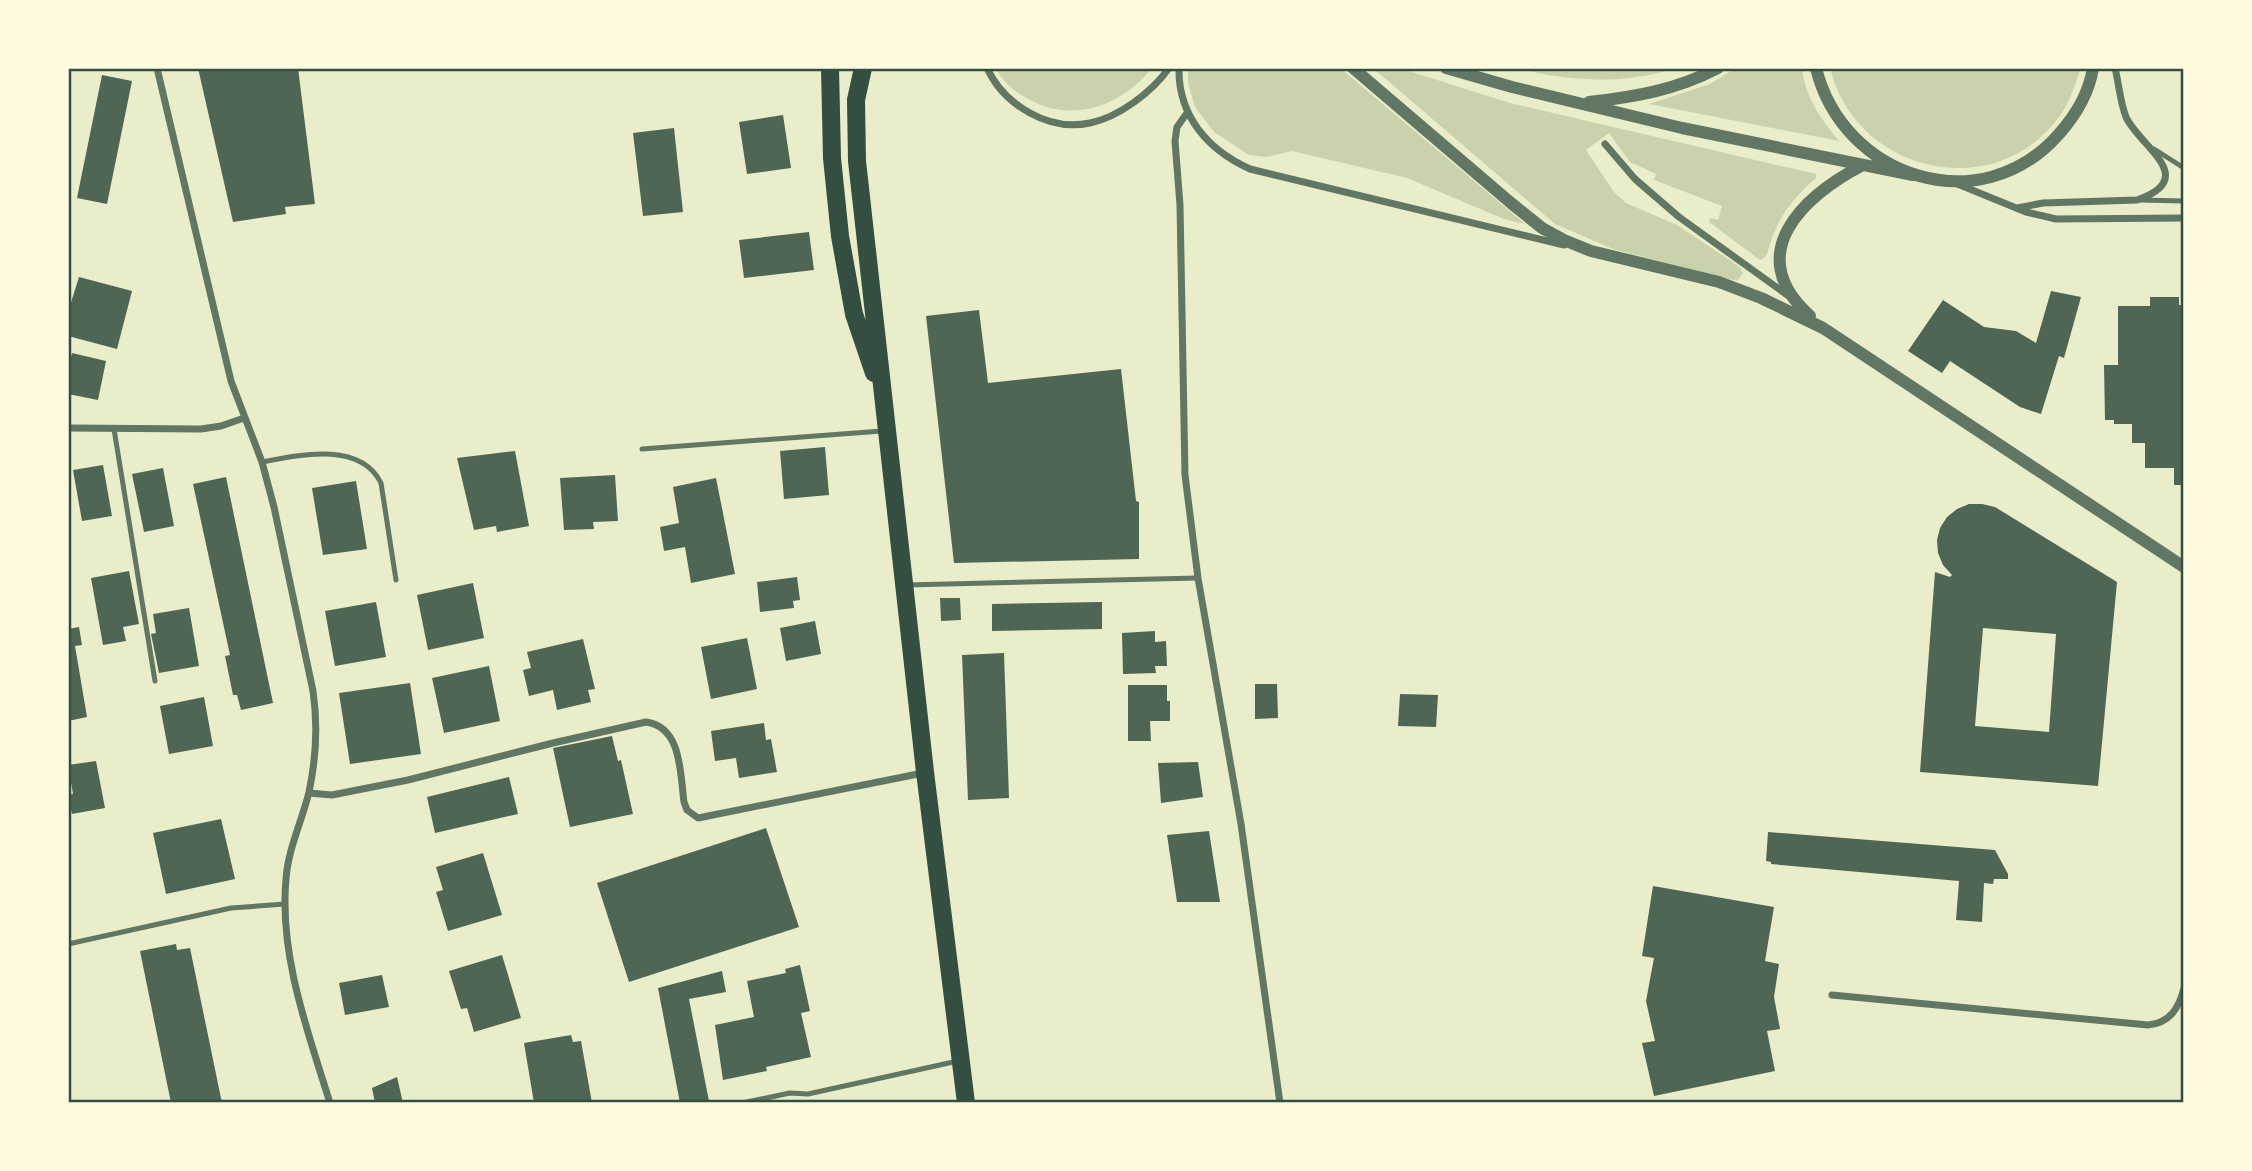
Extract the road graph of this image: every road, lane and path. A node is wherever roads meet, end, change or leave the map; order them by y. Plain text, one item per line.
1 (157, 68) edge
2 (830, 68) edge
3 (863, 68) edge
4 (988, 68) edge
5 (1169, 68) edge
6 (1179, 68) edge
7 (1353, 68) edge
8 (1446, 68) edge
9 (1718, 68) edge
10 (1816, 68) edge
11 (2093, 70) edge
12 (2117, 71) edge
13 (1581, 102) junction
14 (1187, 113) junction
15 (1605, 144) dead end
16 (2151, 148) junction
17 (1863, 166) junction
18 (2184, 168) edge
19 (1913, 175) junction
20 (1951, 181) junction
21 (2137, 200) junction
22 (2184, 201) edge
23 (2017, 208) junction
24 (2184, 218) edge
25 (1591, 251) junction
26 (1796, 302) junction
27 (1823, 328) junction
28 (244, 418) junction
29 (884, 422) junction
30 (68, 428) edge
31 (114, 429) junction
32 (642, 449) dead end
33 (262, 462) junction
34 (2184, 567) edge
35 (1198, 578) junction
36 (396, 580) dead end
37 (903, 586) junction
38 (155, 681) dead end
39 (925, 772) junction
40 (309, 793) junction
41 (285, 904) junction
42 (68, 944) edge
43 (2184, 988) edge
44 (1832, 995) dead end
45 (960, 1061) junction
46 (330, 1103) edge
47 (742, 1103) edge
48 (966, 1103) edge
49 (1280, 1103) edge

1 - 28 street
2 - 29 main road
3 - 29 main road
4 - 5 street
6 - 14 street
7 - 25 street
8 - 13 street
9 - 13 street
10 - 19 street
11 - 20 street
12 - 16 street
13 - 17 street
14 - 25 street
14 - 35 street
15 - 26 street
16 - 18 lane
16 - 21 street
17 - 19 street
17 - 26 street
19 - 20 street
20 - 23 street
21 - 22 lane
21 - 23 street
23 - 24 street
25 - 27 street
26 - 27 street
27 - 34 street
28 - 31 street
28 - 33 street
29 - 32 lane
29 - 37 main road
30 - 31 street
31 - 38 lane
33 - 36 lane
33 - 40 street
35 - 37 lane
35 - 49 street
37 - 39 main road
39 - 40 street
39 - 45 main road
40 - 41 street
41 - 42 lane
41 - 46 street
43 - 44 street
45 - 47 lane
45 - 48 main road

